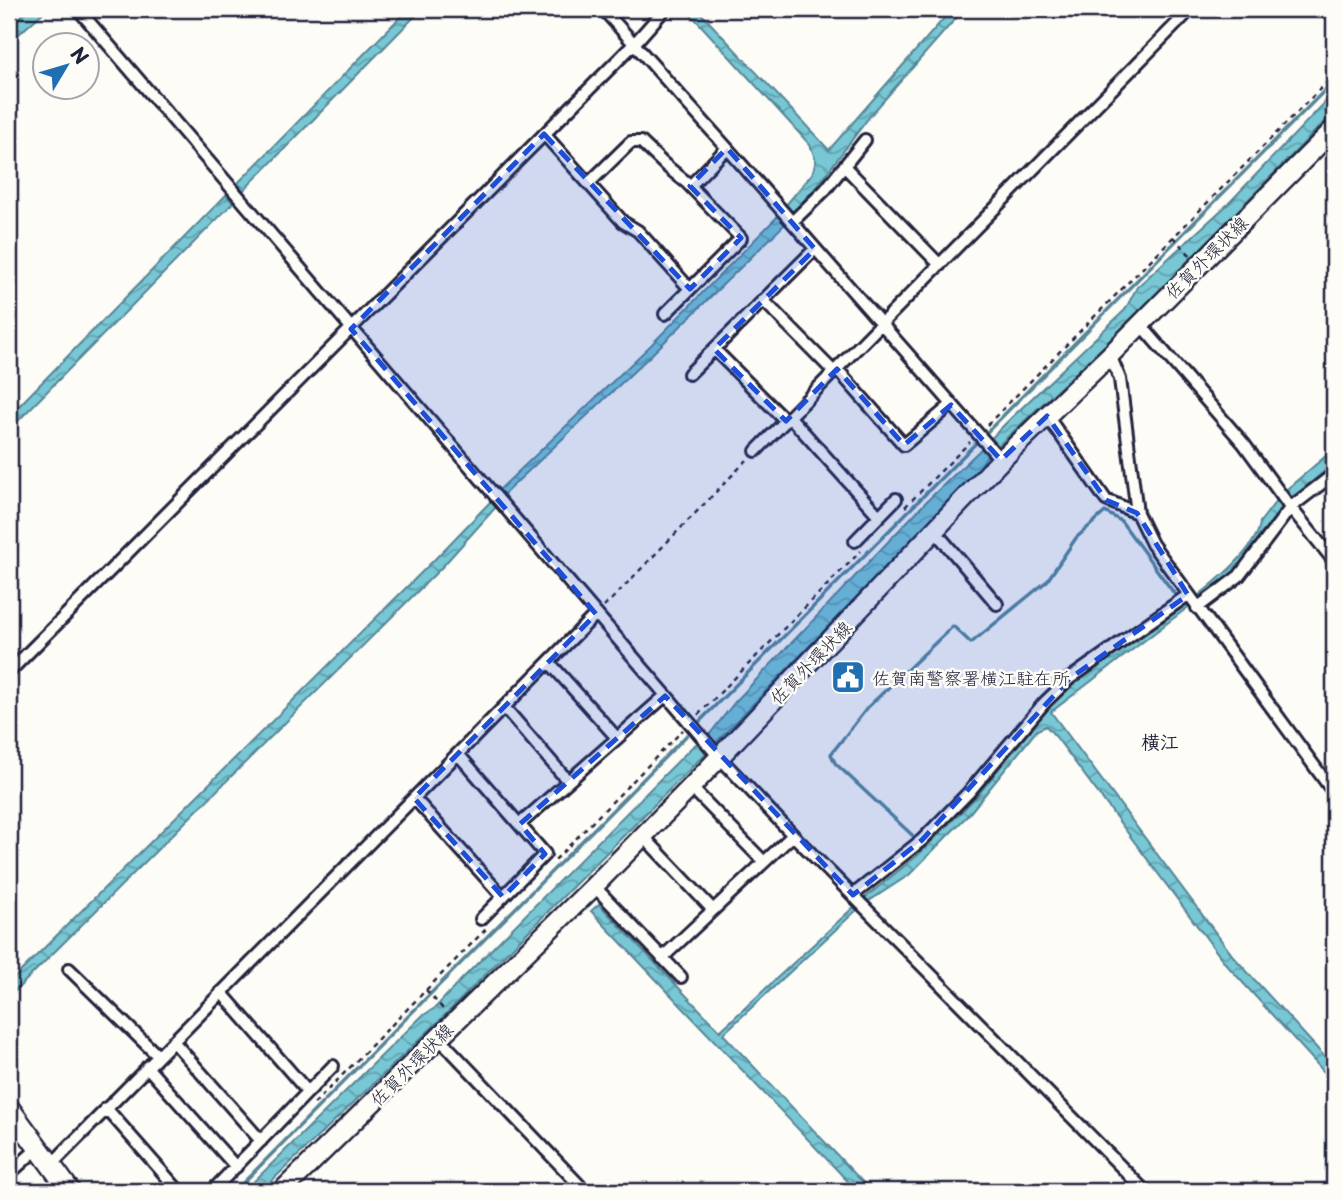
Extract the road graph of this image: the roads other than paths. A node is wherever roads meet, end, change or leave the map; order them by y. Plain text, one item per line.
1 (78, 9) edge
2 (603, 9) edge
3 (665, 9) edge
4 (1191, 9) edge
5 (634, 44) junction
6 (1334, 129) edge
7 (544, 134) junction
8 (865, 140) dead end
9 (727, 148) junction
10 (844, 166) junction
11 (589, 183) junction
12 (690, 186) junction
13 (792, 222) junction
14 (816, 249) junction
15 (940, 265) junction
16 (690, 289) junction
17 (763, 300) junction
18 (665, 314) dead end
19 (881, 324) junction
20 (1140, 324) junction
21 (351, 329) junction
22 (714, 349) junction
23 (1110, 355) junction
24 (836, 371) junction
25 (689, 374) dead end
26 (951, 405) junction
27 (1046, 416) junction
28 (788, 419) junction
29 (756, 451) road end
30 (998, 456) junction
31 (1334, 474) edge
32 (896, 499) dead end
33 (1287, 502) junction
34 (1137, 513) junction
35 (879, 516) junction
36 (935, 531) junction
37 (859, 546) road end
38 (1334, 561) edge
39 (1182, 599) junction
40 (997, 604) dead end
41 (1197, 608) junction
42 (596, 614) junction
43 (549, 662) junction
44 (9, 672) edge
45 (665, 695) junction
46 (505, 707) junction
47 (617, 738) junction
48 (458, 754) junction
49 (717, 756) junction
50 (568, 781) junction
51 (691, 787) junction
52 (1334, 793) edge
53 (414, 798) junction
54 (520, 824) junction
55 (793, 835) junction
56 (643, 836) junction
57 (764, 862) junction
58 (594, 886) junction
59 (503, 897) junction
60 (859, 901) junction
61 (712, 910) junction
62 (481, 919) dead end
63 (662, 958) junction
64 (69, 969) dead end
65 (681, 978) dead end
66 (221, 992) junction
67 (438, 1037) junction
68 (173, 1041) junction
69 (158, 1056) junction
70 (333, 1066) dead end
71 (147, 1067) junction
72 (308, 1092) junction
73 (9, 1108) edge
74 (106, 1108) junction
75 (261, 1141) junction
76 (38, 1148) junction
77 (51, 1165) junction
78 (236, 1167) junction
79 (9, 1174) edge
80 (215, 1188) dead end
81 (70, 1191) edge
82 (179, 1191) edge
83 (284, 1191) edge
84 (585, 1191) edge
85 (1145, 1191) edge

1 - 21 street
2 - 5 street
3 - 5 street
4 - 15 street
5 - 7 street
5 - 9 street
6 - 20 main road, 佐賀外環状線
7 - 11 street
7 - 21 street
8 - 10 street
9 - 12 street
9 - 13 street
10 - 13 street
10 - 15 street
11 - 12 street
11 - 16 street
12 - 16 street
13 - 14 street
14 - 17 street
14 - 19 street
15 - 19 street
16 - 18 street
17 - 22 street
17 - 24 street
19 - 24 street
19 - 26 street
20 - 23 main road, 佐賀外環状線
20 - 33 street
21 - 42 street
21 - 44 street
22 - 25 street
22 - 28 street
23 - 27 main road, 佐賀外環状線
23 - 34 street
24 - 26 street
24 - 28 street
26 - 30 street
27 - 30 main road, 佐賀外環状線
27 - 34 street
28 - 29 street
28 - 35 street
30 - 36 main road, 佐賀外環状線
31 - 33 street
32 - 35 street
33 - 38 street
33 - 41 street
34 - 39 street
35 - 37 street
36 - 40 street
36 - 49 main road, 佐賀外環状線
39 - 41 street
39 - 60 street
41 - 52 street
42 - 43 street
42 - 45 street
43 - 46 street
43 - 47 street
45 - 47 street
45 - 49 street
46 - 48 street
46 - 50 street
47 - 50 street
48 - 53 street
48 - 54 street
49 - 51 main road, 佐賀外環状線
49 - 55 street
50 - 54 street
51 - 56 main road, 佐賀外環状線
51 - 57 street
53 - 59 street
53 - 66 street
54 - 59 street
55 - 57 street
55 - 60 street
56 - 58 main road, 佐賀外環状線
56 - 61 street
57 - 61 street
58 - 63 street
58 - 67 main road, 佐賀外環状線
59 - 62 street
60 - 85 street
61 - 63 street
63 - 65 street
64 - 69 street
66 - 68 street
66 - 72 street
67 - 83 main road, 佐賀外環状線
67 - 84 street
68 - 69 street
68 - 75 street
69 - 71 street
70 - 72 street
71 - 74 street
71 - 78 street
72 - 75 street
73 - 76 highway
74 - 77 street
74 - 82 street
75 - 78 street
76 - 77 highway
76 - 79 street
77 - 81 highway
78 - 80 street

